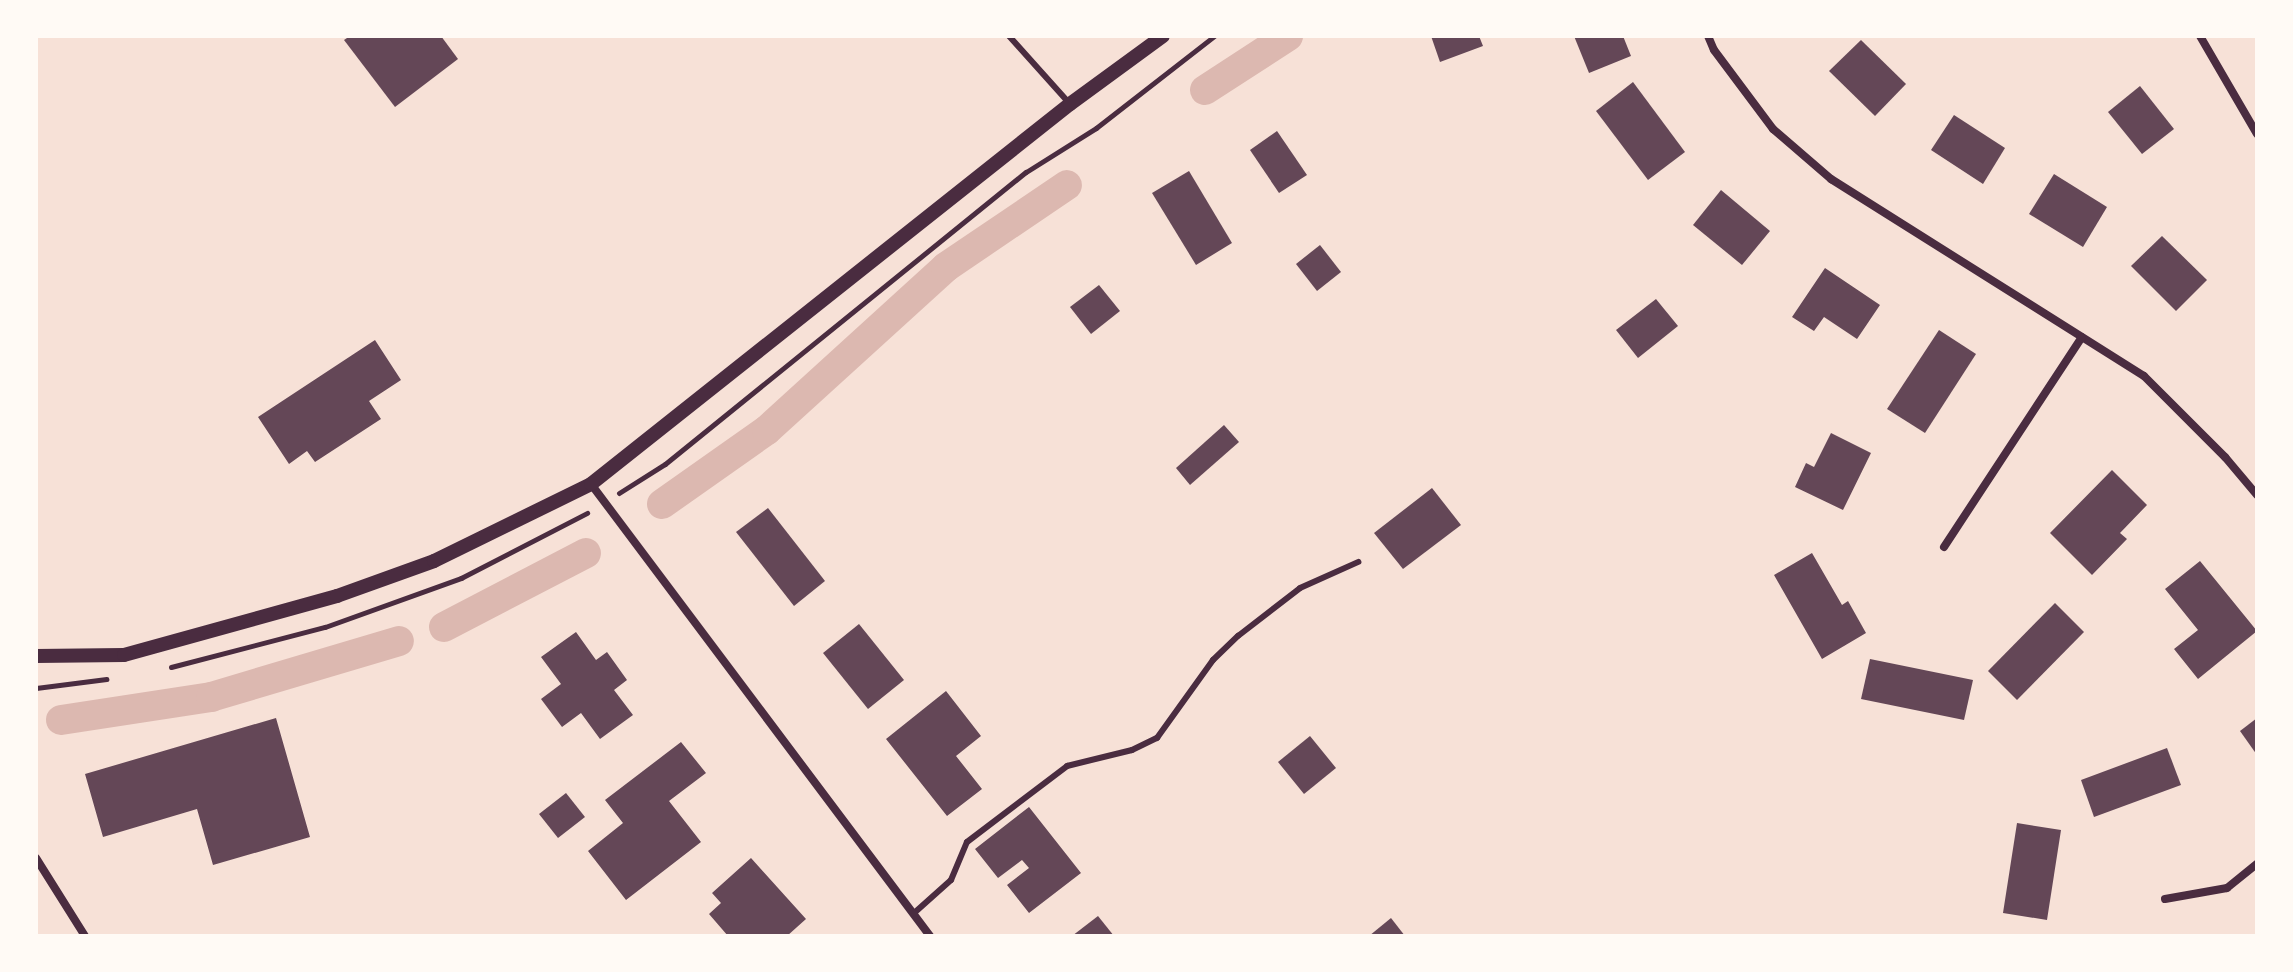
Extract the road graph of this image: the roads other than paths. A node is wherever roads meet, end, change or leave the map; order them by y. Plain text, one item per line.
1 (1009, 36) edge
2 (1163, 36) edge
3 (1708, 36) edge
4 (2200, 36) edge
5 (1070, 104) junction
6 (2257, 134) edge
7 (2082, 337) junction
8 (591, 484) junction
9 (2257, 495) edge
10 (1944, 547) dead end
11 (1358, 562) dead end
12 (36, 656) edge
13 (36, 858) edge
14 (2257, 864) edge
15 (2165, 899) dead end
16 (913, 914) junction
17 (85, 936) edge
18 (930, 936) edge

1 - 5 lane
2 - 5 street
3 - 7 street
4 - 6 street
5 - 8 street
7 - 9 street
7 - 10 street
8 - 12 street
8 - 16 street
11 - 16 lane
13 - 17 street
14 - 15 street
16 - 18 street

